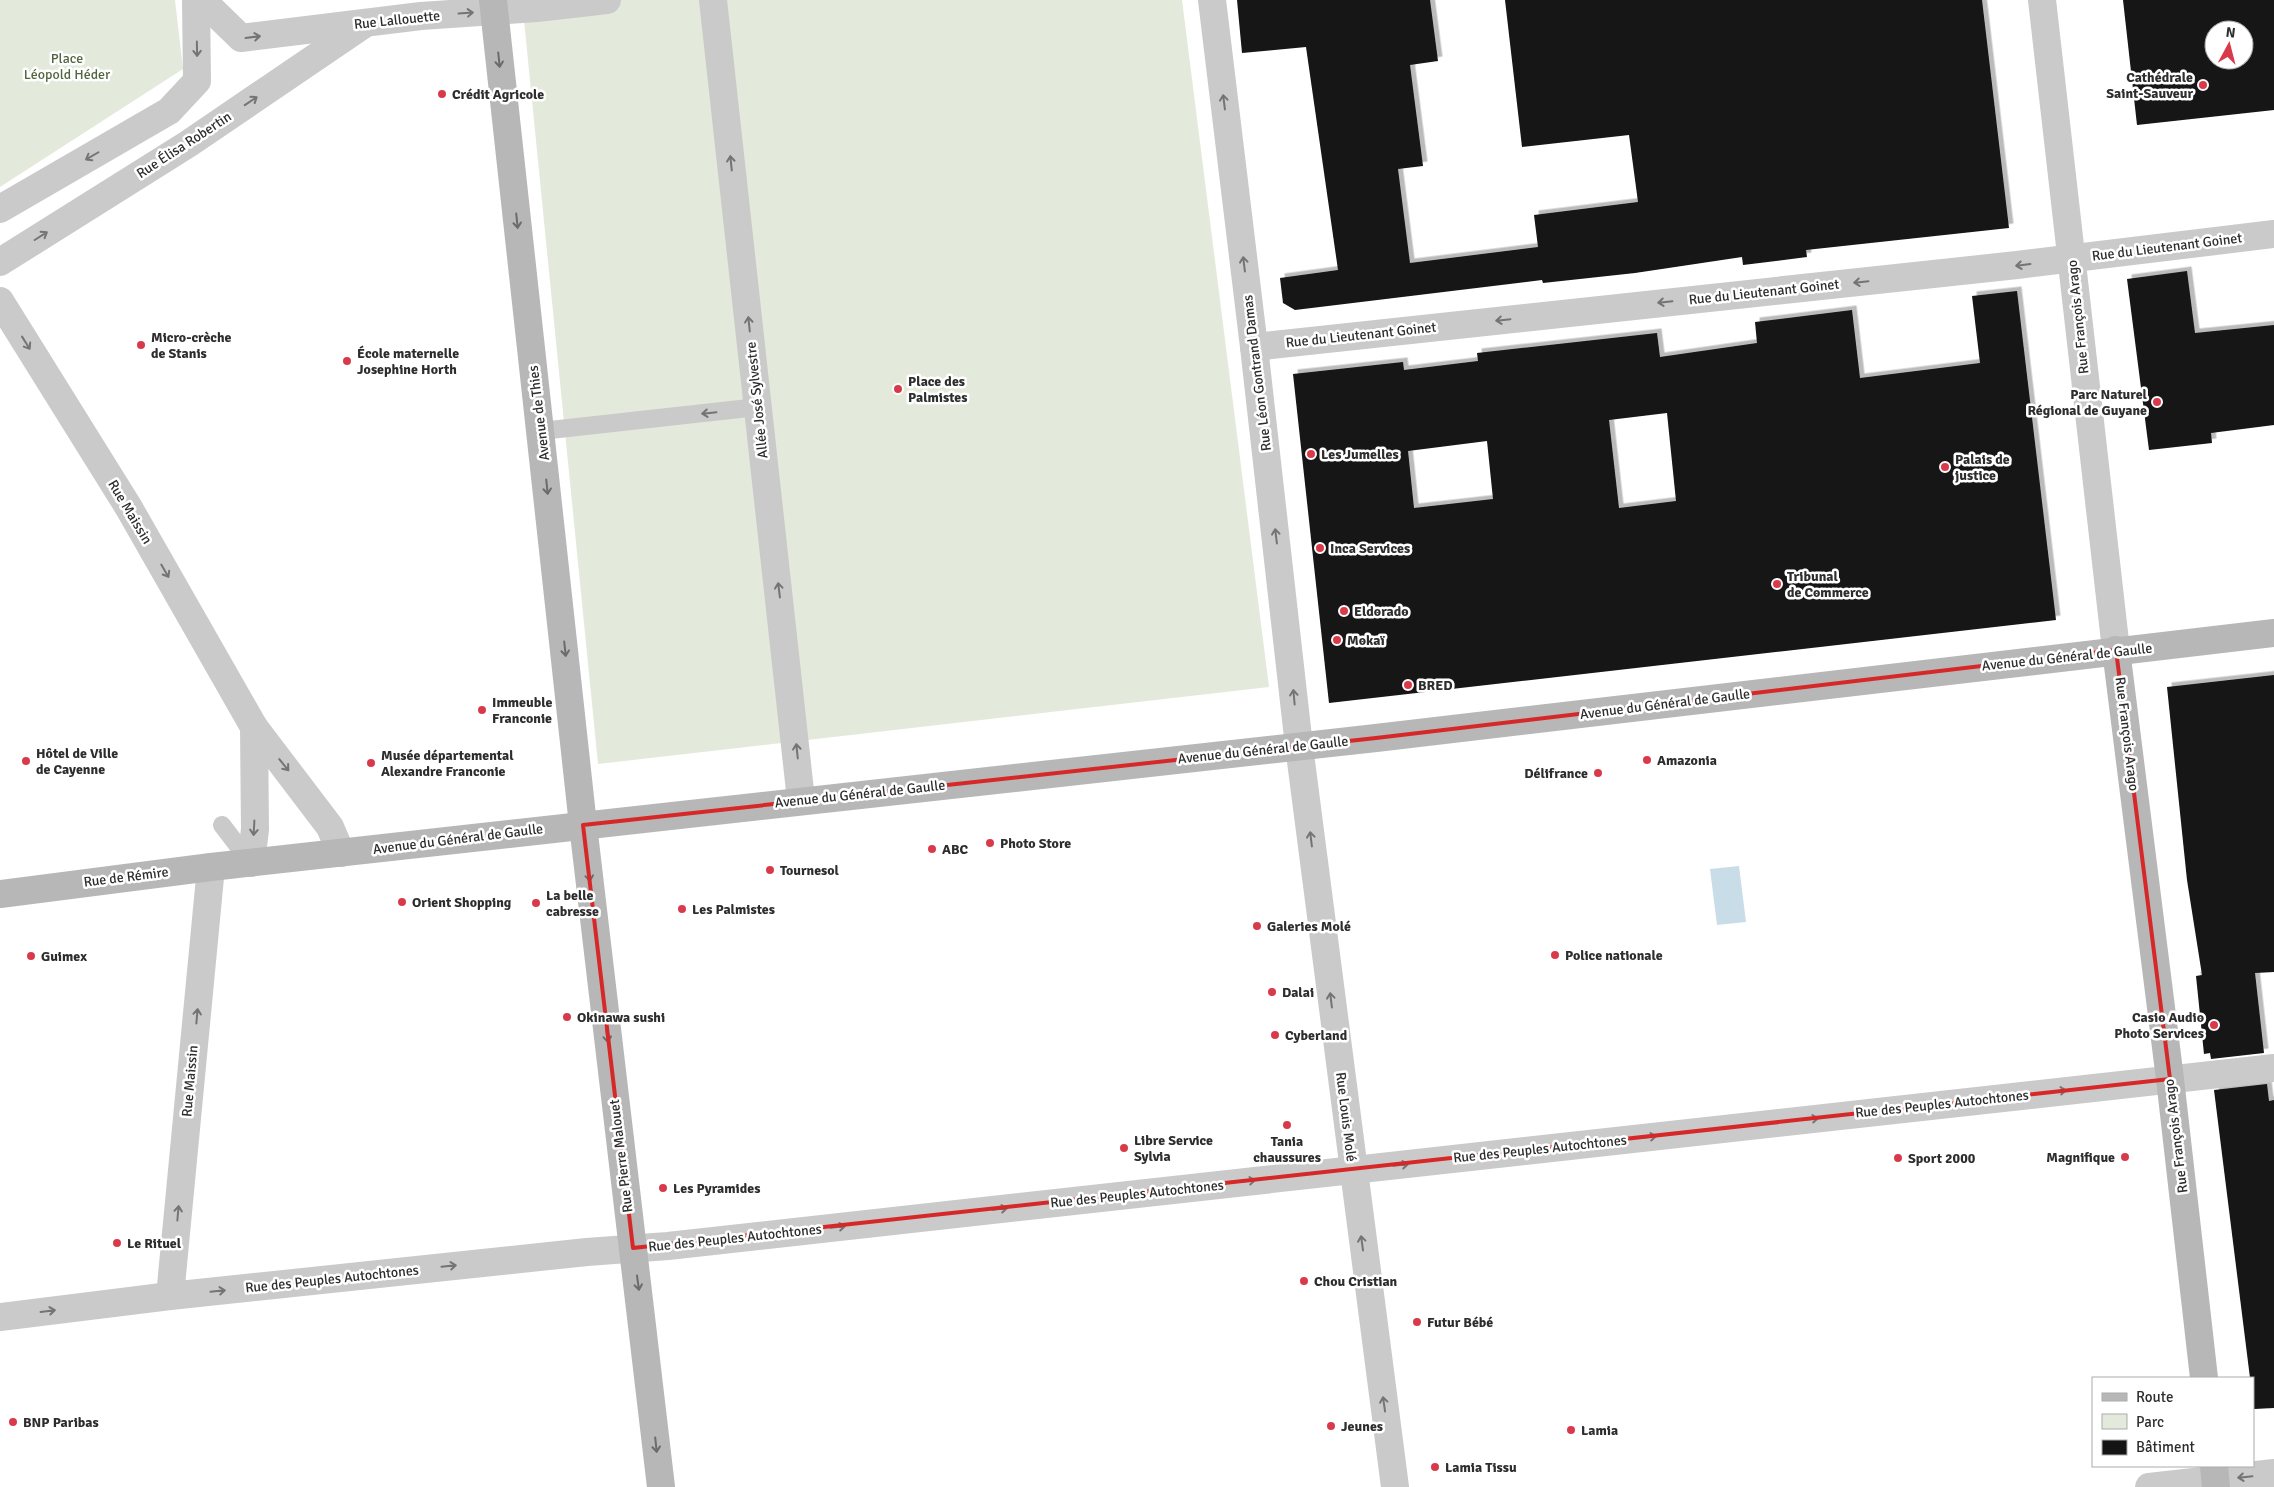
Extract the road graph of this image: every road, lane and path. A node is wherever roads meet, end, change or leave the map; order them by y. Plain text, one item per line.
1 (196, 0) edge
2 (202, 0) edge
3 (607, 0) edge
4 (713, 0) edge
5 (1212, 0) edge
6 (2042, 0) edge
7 (493, 6) edge
8 (366, 23) junction
9 (0, 209) edge
10 (2274, 234) edge
11 (2071, 258) junction
12 (0, 262) edge
13 (0, 301) edge
14 (1254, 347) junction
15 (758, 407) junction
16 (541, 431) junction
17 (2274, 633) edge
18 (2116, 650) junction
19 (254, 727) junction
20 (1299, 746) junction
21 (801, 800) junction
22 (583, 825) junction
23 (222, 826) dead end
24 (341, 853) junction
25 (251, 862) junction
26 (211, 867) junction
27 (0, 894) edge
28 (2274, 1068) edge
29 (2170, 1080) junction
30 (1352, 1170) junction
31 (633, 1248) junction
32 (170, 1296) junction
33 (0, 1316) edge
34 (2204, 1377) edge
35 (2274, 1473) edge
36 (2215, 1477) edge
37 (661, 1487) edge
38 (1395, 1487) edge
39 (2150, 1487) edge

1 -> 9 street
2 -> 8 street, Rue Lallouette
3 - 7 street, Rue Lallouette
15 -> 4 street, Allée José Sylvestre
14 -> 5 street, Rue Léon Gontrand Damas
6 - 11 street, Rue François Arago
8 -> 7 street, Rue Lallouette
7 -> 16 street, Avenue de Thies
12 -> 8 street, Rue Élisa Robertin
10 - 11 street, Rue du Lieutenant Goinet
11 -> 14 street, Rue du Lieutenant Goinet
11 - 18 street, Rue François Arago
13 -> 19 street, Rue Maissin
20 -> 14 street, Rue Léon Gontrand Damas
15 -> 16 lane
21 -> 15 street, Allée José Sylvestre
16 -> 22 street, Avenue de Thies
17 - 18 street, Avenue du Général de Gaulle
18 - 20 street, Avenue du Général de Gaulle
18 - 29 street, Rue François Arago
19 -> 24 street, Rue Maissin
19 -> 25 street, Rue Maissin
20 - 21 street, Avenue du Général de Gaulle
30 -> 20 street, Rue Louis Molé
21 - 22 street, Avenue du Général de Gaulle
22 - 24 street, Avenue du Général de Gaulle
22 -> 31 street, Rue Pierre Malouet
23 - 25 lane
24 - 25 street, Avenue du Général de Gaulle
25 - 26 street, Rue de Rémire
26 - 27 street, Rue de Rémire
32 -> 26 street, Rue Maissin
28 - 29 street, Rue des Peuples Autochtones
30 -> 29 street, Rue des Peuples Autochtones
29 - 34 street, Rue François Arago
31 -> 30 street, Rue des Peuples Autochtones
38 -> 30 street, Rue Louis Molé
32 -> 31 street, Rue des Peuples Autochtones
31 -> 37 street, Rue Pierre Malouet
33 -> 32 street, Rue des Peuples Autochtones
35 -> 36 street
36 - 39 street

